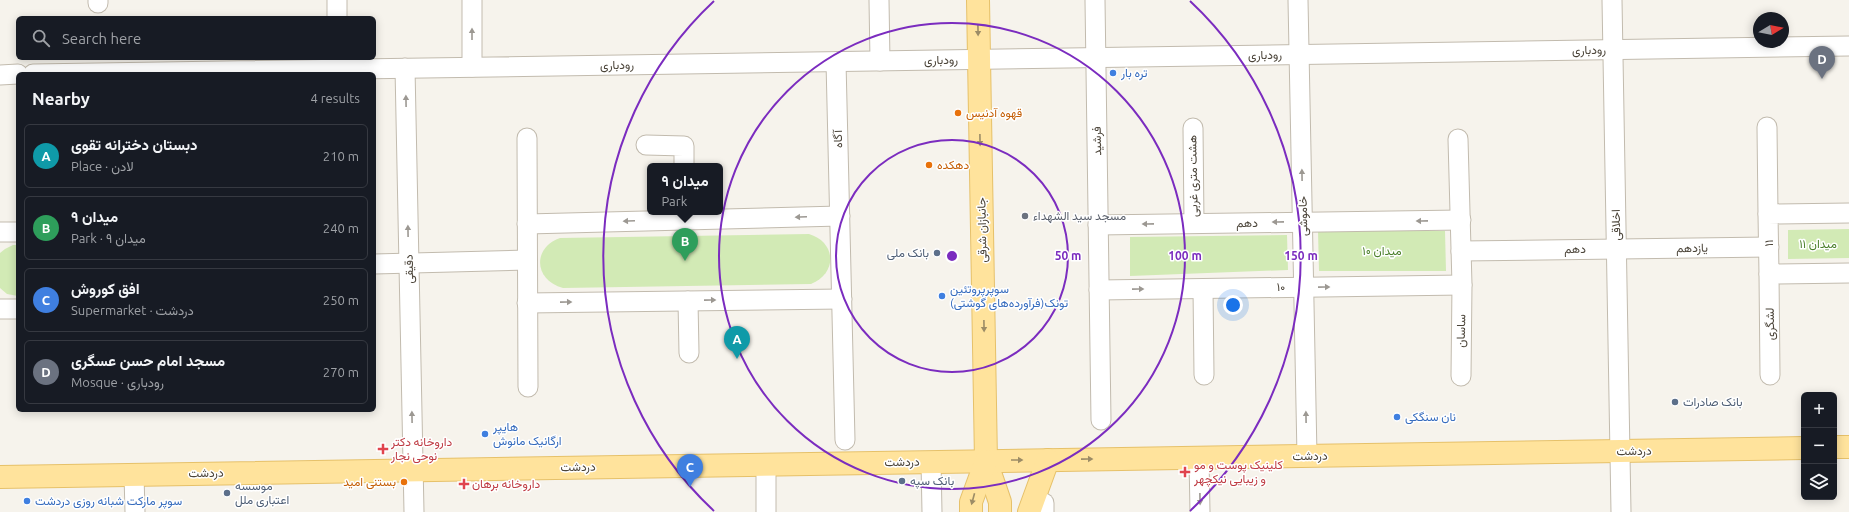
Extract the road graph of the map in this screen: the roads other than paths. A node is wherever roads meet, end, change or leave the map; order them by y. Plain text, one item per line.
1 (337, 0) edge
2 (472, 0) edge
3 (879, 0) edge
4 (978, 0) edge
5 (1096, 0) edge
6 (1298, 0) edge
7 (1612, 0) edge
8 (337, 16) edge
9 (1849, 46) edge
10 (1612, 50) junction
11 (1300, 54) junction
12 (1096, 58) junction
13 (978, 60) junction
14 (880, 61) junction
15 (836, 62) junction
16 (338, 64) edge
17 (472, 67) junction
18 (405, 68) junction
19 (94, 72) edge
20 (0, 74) edge
21 (16, 74) edge
22 (1767, 127) dead end
23 (1193, 128) dead end
24 (527, 138) dead end
25 (1458, 139) dead end
26 (646, 145) dead end
27 (684, 163) edge
28 (1849, 213) edge
29 (1768, 214) junction
30 (686, 216) edge
31 (840, 216) junction
32 (1461, 220) junction
33 (1303, 222) junction
34 (1194, 223) junction
35 (527, 224) junction
36 (1098, 225) junction
37 (0, 232) edge
38 (16, 232) edge
39 (1769, 247) junction
40 (1616, 249) junction
41 (1462, 251) junction
42 (527, 260) junction
43 (409, 263) junction
44 (376, 264) edge
45 (1849, 273) edge
46 (1769, 274) junction
47 (1462, 285) junction
48 (1304, 287) junction
49 (1203, 289) junction
50 (1099, 290) junction
51 (842, 299) junction
52 (688, 301) junction
53 (527, 303) junction
54 (0, 309) edge
55 (16, 309) edge
56 (689, 353) dead end
57 (1770, 375) dead end
58 (1204, 376) dead end
59 (1461, 376) dead end
60 (528, 387) dead end
61 (1101, 420) dead end
62 (845, 440) dead end
63 (1849, 447) edge
64 (1801, 448) edge
65 (1837, 448) edge
66 (1620, 451) junction
67 (1307, 456) junction
68 (1199, 458) junction
69 (986, 460) junction
70 (1048, 460) junction
71 (931, 462) junction
72 (766, 464) junction
73 (413, 470) junction
74 (134, 475) junction
75 (0, 477) edge
76 (1039, 509) edge
77 (135, 512) edge
78 (414, 512) edge
79 (766, 512) edge
80 (932, 512) edge
81 (971, 512) edge
82 (1000, 512) edge
83 (1200, 512) edge
84 (1621, 512) edge

1 - 8 street
17 -> 2 street
3 - 14 street
4 -> 13 main road, جانبازان شرقی
5 - 12 street, فرشید
6 - 11 street, خاموشی
7 - 10 street, اخلاقی
9 - 10 street, رودباری
10 - 11 street, رودباری
10 - 40 street, اخلاقی
11 - 12 street, رودباری
33 -> 11 street, خاموشی
12 - 13 street, رودباری
12 - 36 street, فرشید
13 - 14 street, رودباری
13 -> 69 main road, جانبازان شرقی
14 - 15 street, رودباری
15 - 17 street, رودباری
15 - 31 street, آگاه
16 - 18 street, رودباری
16 - 19 street, رودباری
17 - 18 street, رودباری
43 -> 18 street, دقیقی
20 - 21 street
22 - 29 street, ۱۱
23 - 34 street, هشت متری غربی
24 - 35 street
25 - 32 street
26 - 27 street
28 - 29 street
29 - 39 street, ۱۱
31 -> 30 street
30 -> 35 street
31 - 51 street, آگاه
32 -> 33 street, دهم
32 - 41 street, ساسان
33 -> 34 street, دهم
33 - 48 street, خاموشی
34 -> 36 street, دهم
35 - 42 street
36 - 50 street
37 - 38 street
39 - 40 street, یازدهم
39 - 46 street, ۱۱
40 - 41 street, دهم
40 - 66 street, اخلاقی
41 - 47 street, ساسان
42 - 43 street
42 - 53 street
43 - 44 street
73 -> 43 street, دقیقی
45 - 46 street
46 - 57 street, لشگری
48 -> 47 street, ۱۰
47 - 59 street, ساسان
48 - 49 street, ۱۰
67 -> 48 street, خاموشی
50 -> 49 street, ۱۰
49 - 58 street
50 - 61 street
52 -> 51 street
51 - 62 street
53 -> 52 street
52 - 56 street
53 - 60 street
54 - 55 street
63 - 65 main road
64 - 66 main road, دردشت
66 - 67 main road, دردشت
66 - 84 street, اخلاقی
67 - 68 main road, دردشت
70 -> 68 main road, دردشت
68 -> 83 street
69 -> 70 main road, دردشت
69 - 71 main road, دردشت
69 -> 81 main road
69 - 82 main road
70 - 76 main road
71 - 72 main road, دردشت
71 - 80 street
72 - 73 main road, دردشت
72 - 79 street
73 - 74 main road, دردشت
73 - 78 street, دقیقی
74 - 75 main road, دردشت
74 - 77 street

